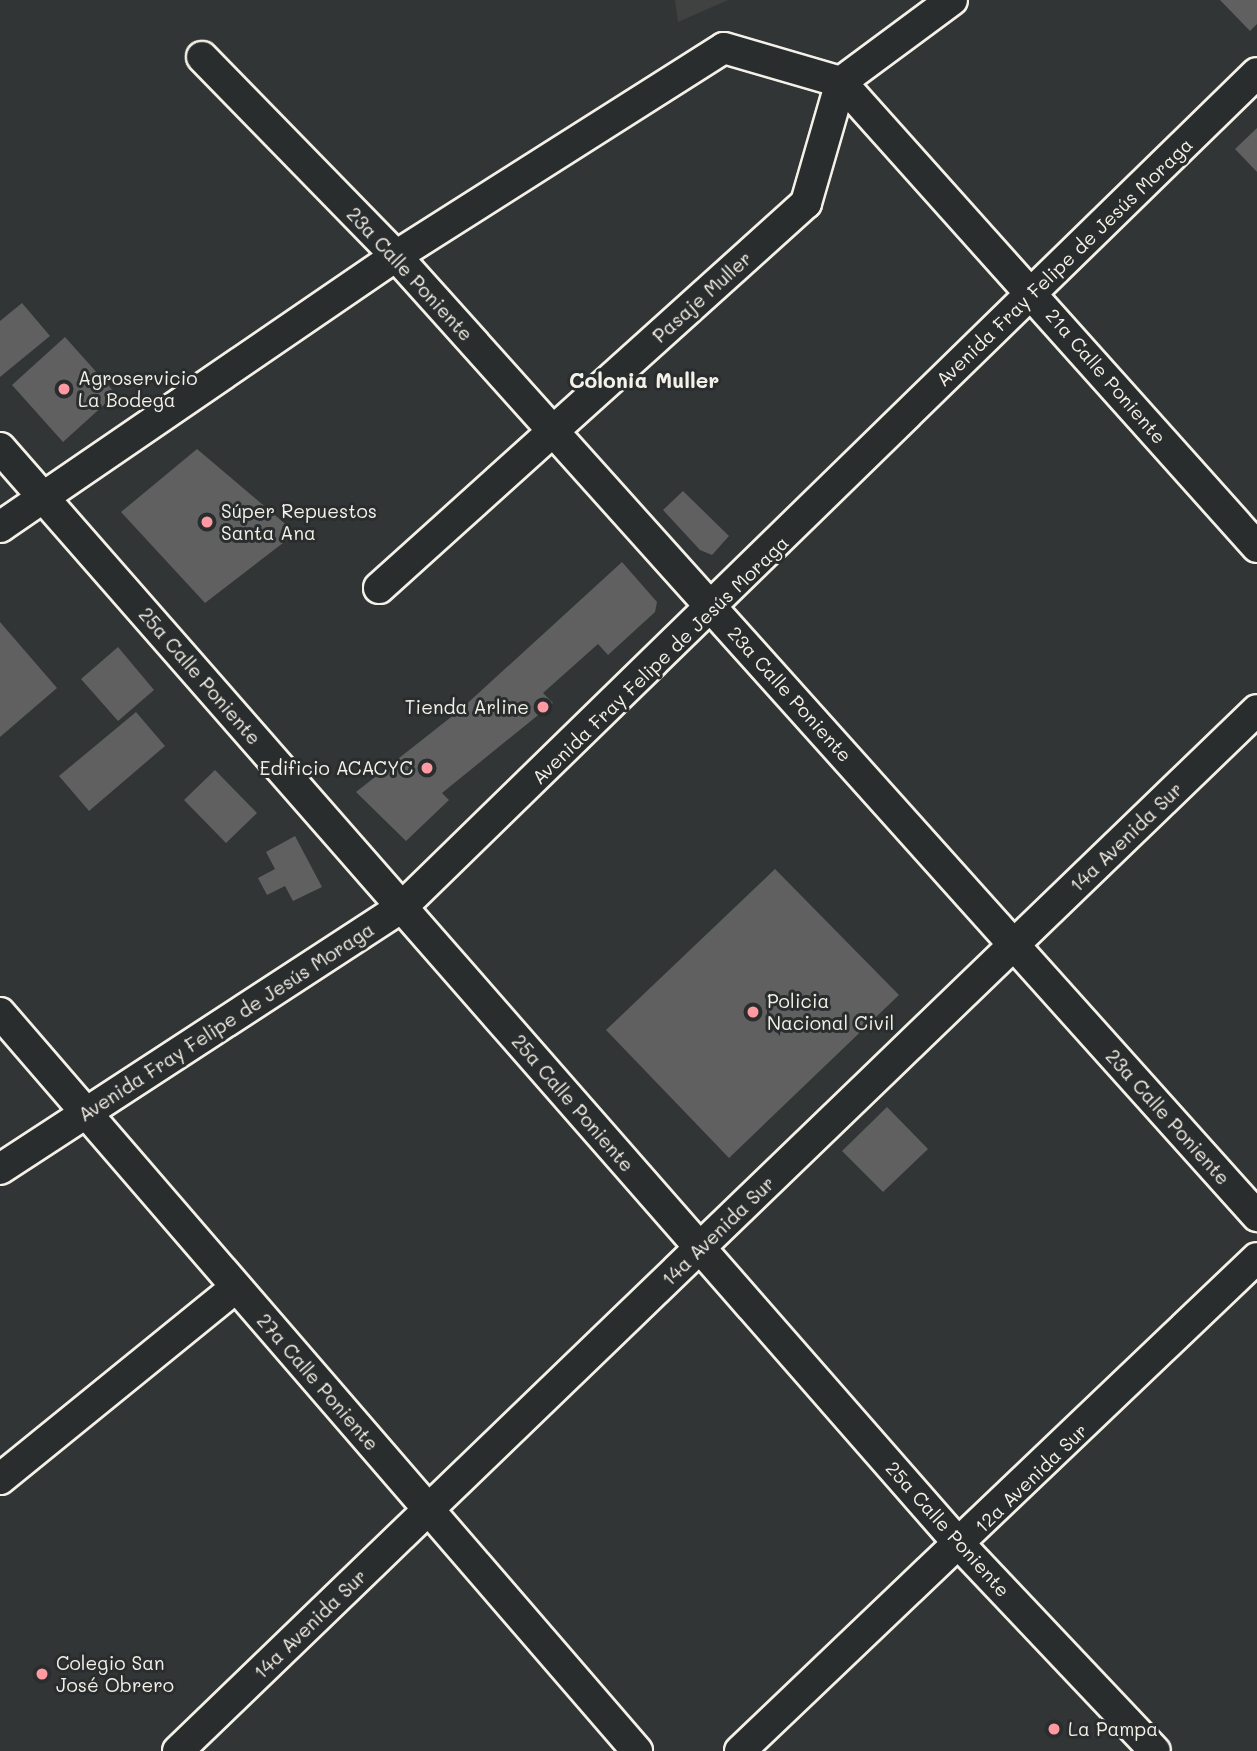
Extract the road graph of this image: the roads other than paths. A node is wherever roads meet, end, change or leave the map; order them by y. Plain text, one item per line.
1 (953, 0) edge
2 (202, 57) dead end
3 (1257, 73) edge
4 (841, 82) junction
5 (396, 256) junction
6 (1033, 293) junction
7 (553, 432) junction
8 (0, 448) edge
9 (44, 497) junction
10 (0, 527) edge
11 (1257, 547) edge
12 (379, 588) dead end
13 (714, 608) junction
14 (1257, 710) edge
15 (402, 907) junction
16 (1013, 945) junction
17 (0, 1013) edge
18 (86, 1113) junction
19 (0, 1169) edge
20 (1257, 1216) edge
21 (700, 1248) junction
22 (1257, 1258) edge
23 (236, 1287) junction
24 (0, 1479) edge
25 (429, 1510) junction
26 (961, 1546) junction
27 (178, 1751) edge
28 (637, 1751) edge
29 (740, 1751) edge
30 (1155, 1751) edge

1 - 4 street
2 - 5 street, 23a Calle Poniente
3 - 6 street, Avenida Fray Felipe de Jesús Moraga
4 - 5 street
4 - 6 street, 21a Calle Poniente
4 - 7 street, Pasaje Muller
5 - 7 street, 23a Calle Poniente
5 - 9 street
6 - 11 street, 21a Calle Poniente
6 - 13 street, Avenida Fray Felipe de Jesús Moraga
7 - 12 street, Pasaje Muller
7 - 13 street, 23a Calle Poniente
8 - 9 street, 25a Calle Poniente
9 - 10 street
9 - 15 street, 25a Calle Poniente
13 - 15 street, Avenida Fray Felipe de Jesús Moraga
13 - 16 street, 23a Calle Poniente
14 - 16 street, 14a Avenida Sur
15 - 18 street, Avenida Fray Felipe de Jesús Moraga
15 - 21 street, 25a Calle Poniente
16 - 20 street, 23a Calle Poniente
16 - 21 street, 14a Avenida Sur
17 - 18 street, 27a Calle Poniente
18 - 19 street, Avenida Fray Felipe de Jesús Moraga
18 - 23 street, 27a Calle Poniente
21 - 25 street, 14a Avenida Sur
21 - 26 street, 25a Calle Poniente
22 - 26 street, 12a Avenida Sur
23 - 24 street
23 - 25 street, 27a Calle Poniente
25 - 27 street, 14a Avenida Sur
25 - 28 street, 27a Calle Poniente
26 - 29 street, 12a Avenida Sur
26 - 30 street, 25a Calle Poniente

